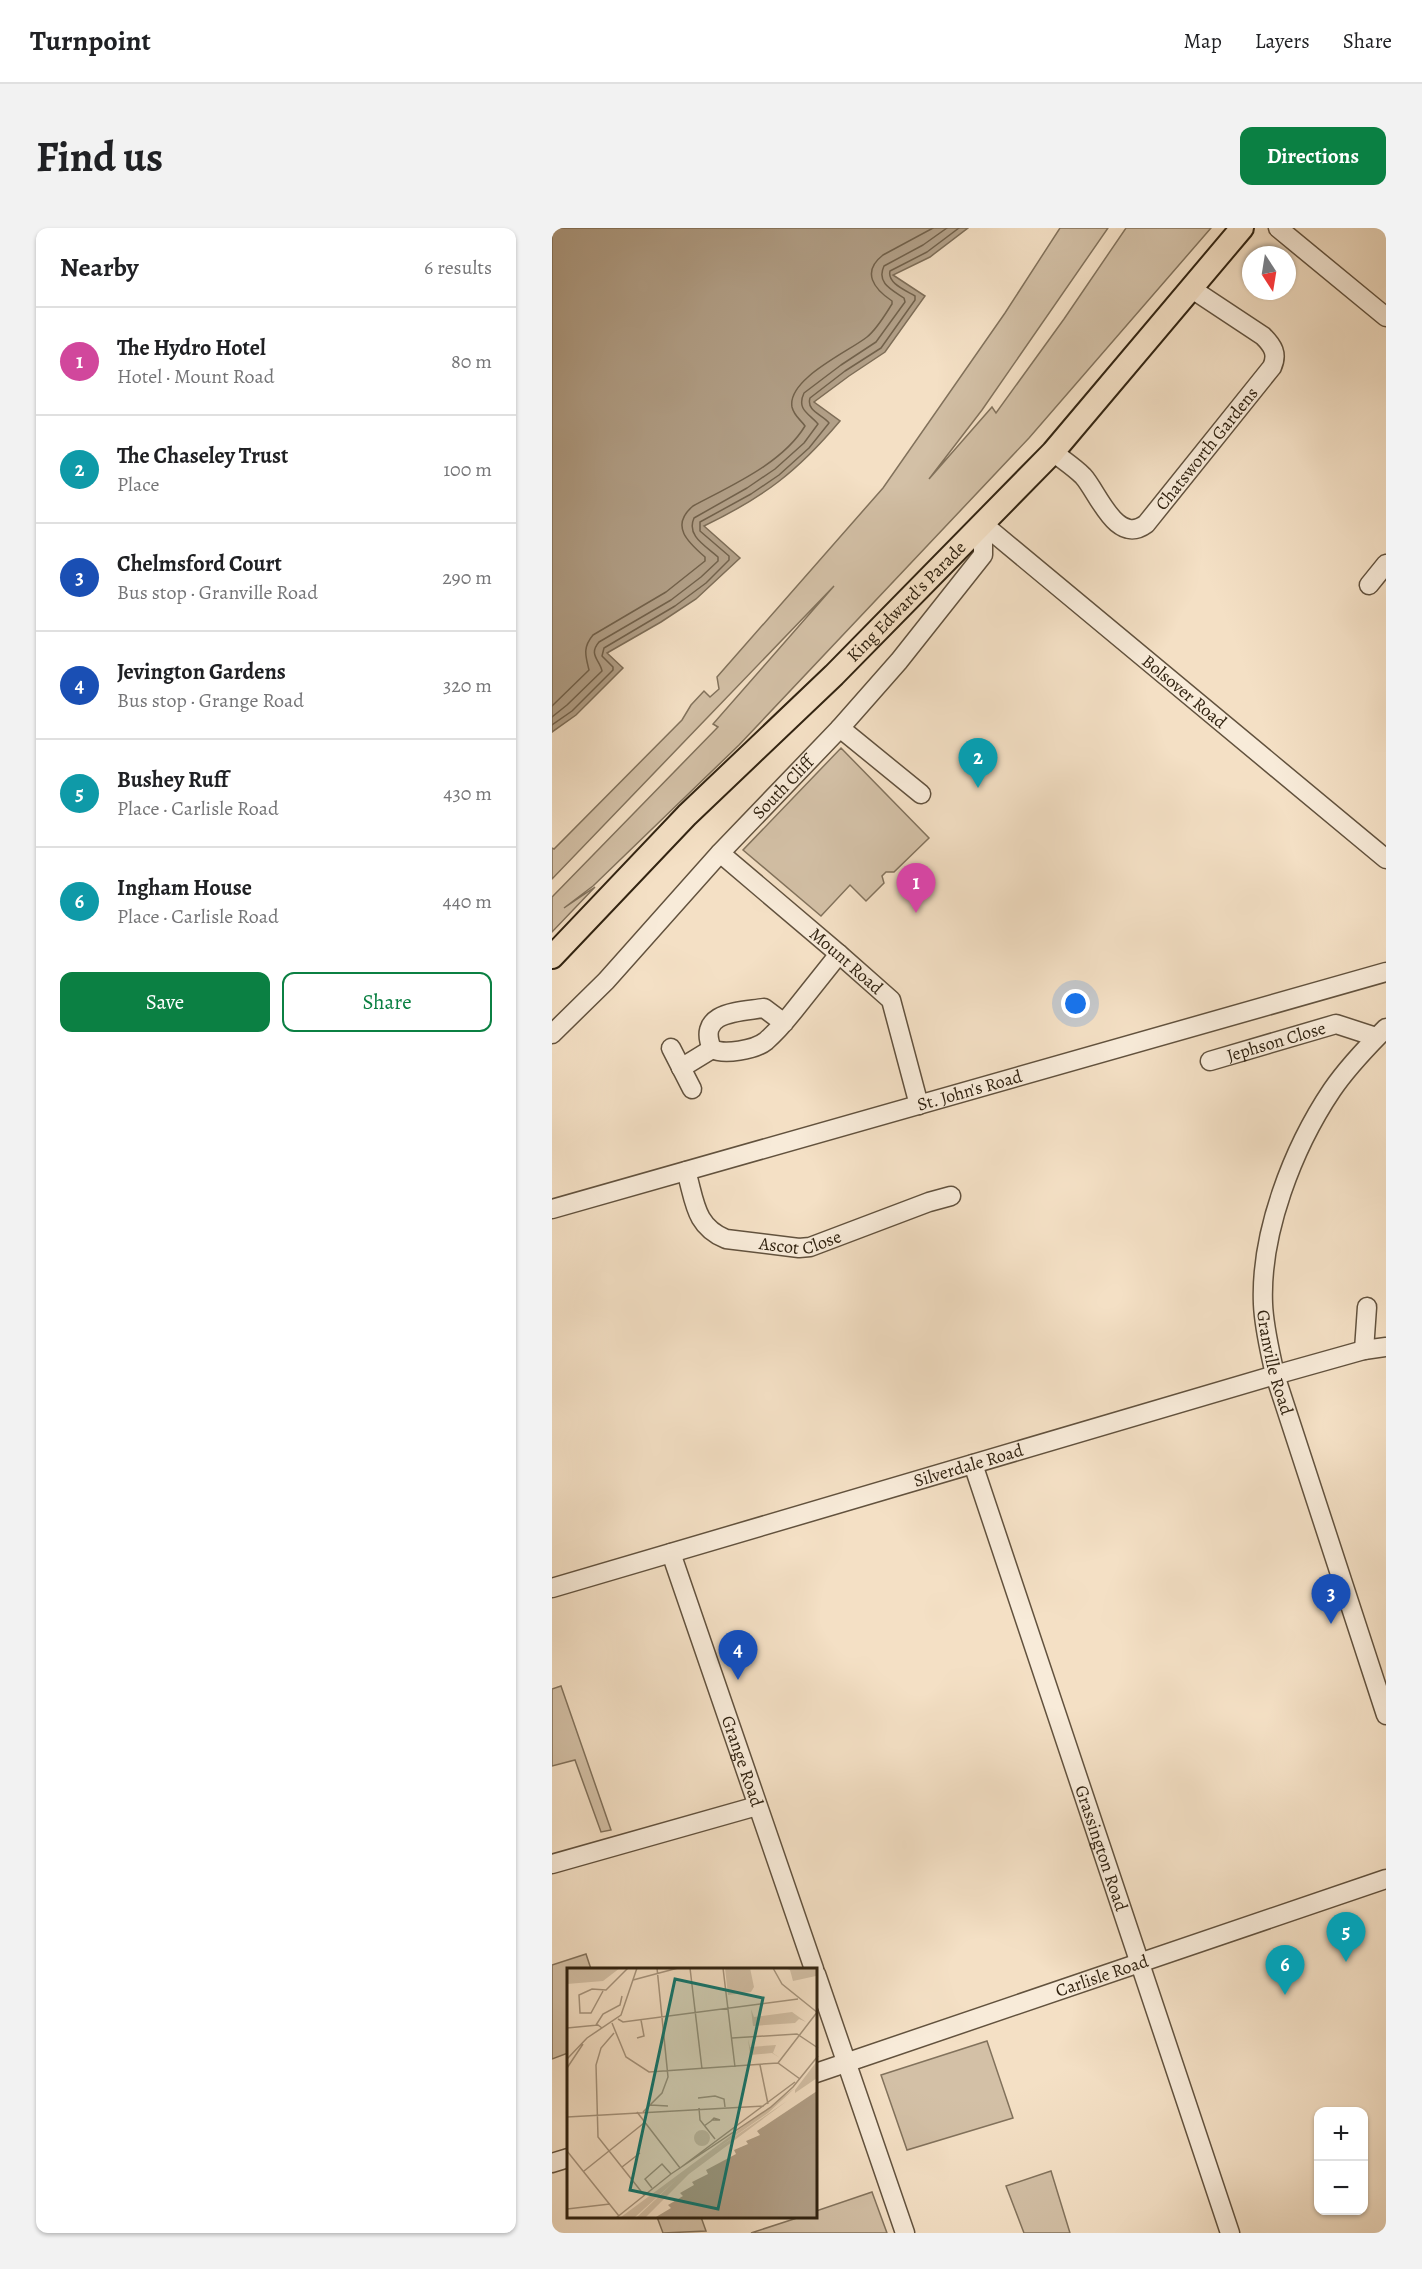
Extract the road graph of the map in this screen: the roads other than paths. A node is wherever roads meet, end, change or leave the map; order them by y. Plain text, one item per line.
1 (1242, 228) edge
2 (1278, 228) edge
3 (1192, 289) junction
4 (1386, 317) edge
5 (1053, 452) junction
6 (983, 524) junction
7 (1386, 564) edge
8 (1369, 585) dead end
9 (840, 728) junction
10 (921, 794) dead end
11 (720, 853) junction
12 (1386, 859) edge
13 (839, 954) junction
14 (552, 957) edge
15 (1386, 972) edge
16 (784, 1023) junction
17 (1381, 1033) edge
18 (552, 1035) edge
19 (671, 1048) dead end
20 (712, 1049) junction
21 (1210, 1061) dead end
22 (681, 1068) junction
23 (692, 1089) dead end
24 (919, 1105) junction
25 (686, 1171) junction
26 (951, 1196) dead end
27 (552, 1209) edge
28 (1367, 1307) dead end
29 (1386, 1347) edge
30 (1364, 1350) junction
31 (1275, 1376) junction
32 (973, 1464) junction
33 (671, 1553) junction
34 (552, 1588) edge
35 (1386, 1715) edge
36 (757, 1806) junction
37 (552, 1864) edge
38 (1386, 1878) edge
39 (1140, 1963) junction
40 (814, 1968) edge
41 (818, 1980) edge
42 (847, 2063) junction
43 (818, 2072) edge
44 (567, 2158) edge
45 (552, 2163) edge
46 (906, 2233) edge
47 (1230, 2233) edge

1 - 3 main road, King Edward's Parade
2 - 4 street
3 - 5 main road, King Edward's Parade
3 - 5 street, Chatsworth Gardens
5 - 6 main road, King Edward's Parade
6 - 9 street, South Cliff
6 - 12 street, Bolsover Road
6 - 14 main road, King Edward's Parade
7 - 8 street
9 - 10 street
9 - 11 street, South Cliff
11 - 13 street, Mount Road
11 - 18 street, South Cliff
13 - 16 street
13 - 24 street, Mount Road
15 - 24 street, St. John's Road
16 - 20 street
16 - 20 street
17 - 21 street, Jephson Close
17 - 31 street, Granville Road
19 - 22 street
20 - 22 street
22 - 23 street
24 - 25 street, St. John's Road
25 - 26 street, Ascot Close
25 - 27 street, St. John's Road
28 - 30 street
29 - 30 street, Silverdale Road
30 - 31 street, Silverdale Road
31 - 32 street, Silverdale Road
31 - 35 street, Granville Road
32 - 33 street, Silverdale Road
32 - 39 street, Grassington Road
33 - 34 street, Silverdale Road
33 - 36 street, Grange Road
36 - 37 street
36 - 40 street, Grange Road
38 - 39 street, Carlisle Road
39 - 42 street, Carlisle Road
39 - 47 street, Grassington Road
41 - 42 street
42 - 43 street, Carlisle Road
42 - 46 street
44 - 45 street

